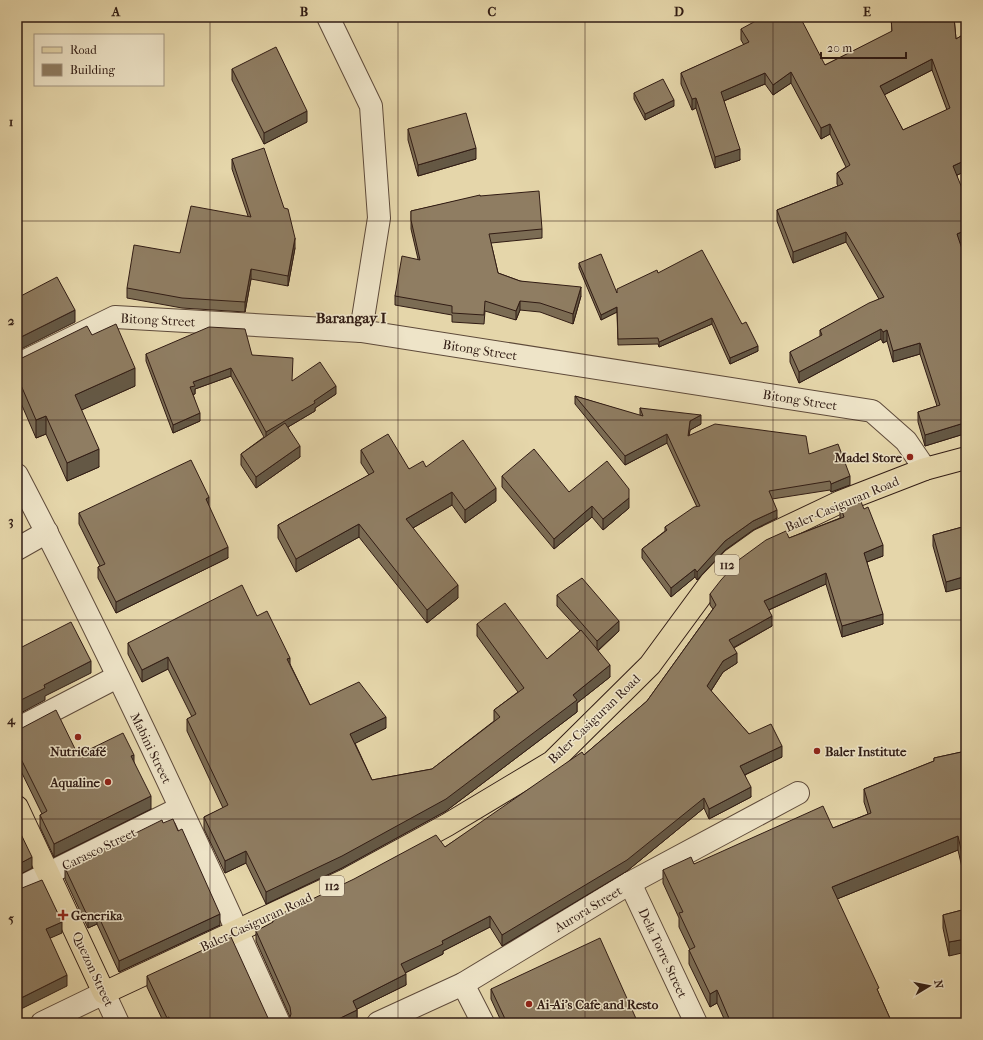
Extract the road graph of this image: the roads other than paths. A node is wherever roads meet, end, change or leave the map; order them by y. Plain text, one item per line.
1 (328, 17) edge
2 (361, 331) junction
3 (17, 365) edge
4 (966, 458) edge
5 (925, 469) junction
6 (17, 475) edge
7 (47, 532) junction
8 (17, 549) edge
9 (117, 677) junction
10 (17, 729) edge
11 (798, 793) dead end
12 (17, 806) edge
13 (180, 808) junction
14 (48, 874) junction
15 (630, 883) junction
16 (17, 889) edge
17 (237, 930) junction
18 (463, 984) junction
19 (104, 993) junction
20 (42, 1023) edge
21 (118, 1023) edge
22 (279, 1023) edge
23 (378, 1023) edge
24 (482, 1023) edge
25 (696, 1023) edge

1 - 2 street
2 - 3 street, Bitong Street
2 - 5 street, Bitong Street
4 - 5 main road, Baler-Casiguran Road / 112
5 - 17 main road, Baler-Casiguran Road / 112
6 - 7 street, Mabini Street
7 - 8 street
7 - 9 street, Mabini Street
9 - 10 street
9 - 13 street, Mabini Street
11 - 15 street, Aurora Street
12 - 14 main road, Quezon Street
13 - 14 street, Carasco Street
13 - 17 street, Mabini Street
14 - 16 street, Carasco Street
14 - 19 main road, Quezon Street
15 - 18 street, Aurora Street
15 - 25 street, Dela Torre Street
17 - 19 main road, Baler-Casiguran Road / 112
17 - 22 street, Mabini Street
18 - 23 street, Aurora Street
18 - 24 street
19 - 20 street
19 - 21 street, Quezon Street

